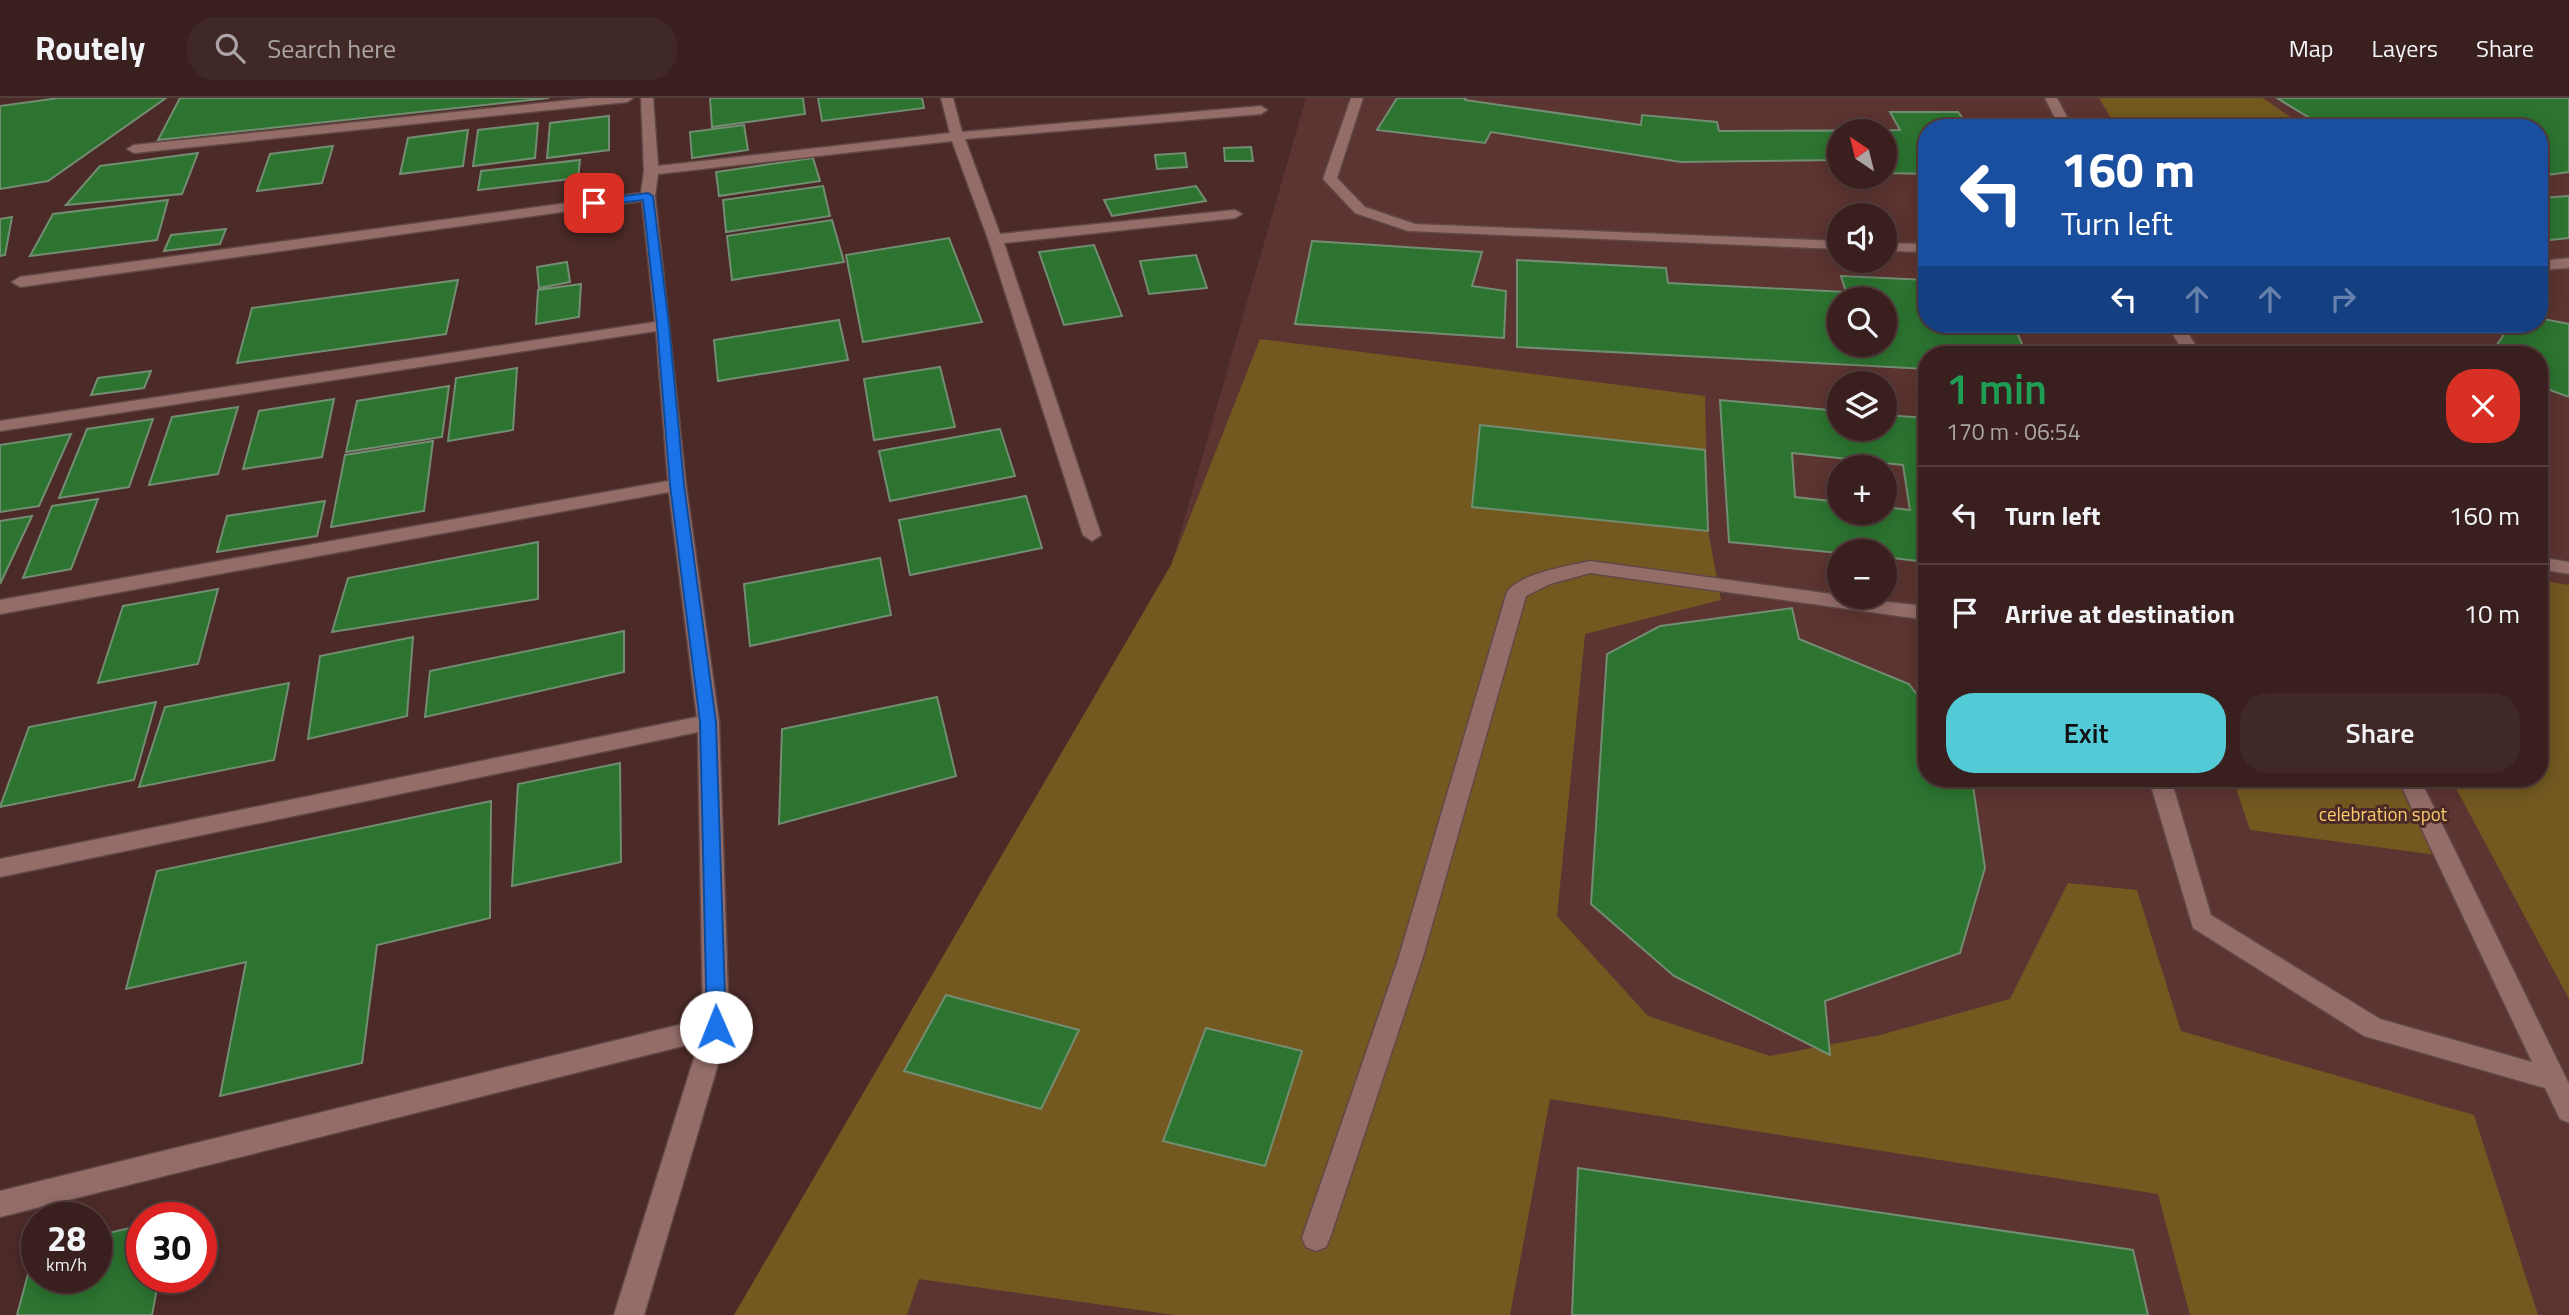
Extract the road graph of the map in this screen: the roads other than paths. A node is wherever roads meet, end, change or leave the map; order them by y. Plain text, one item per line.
1 (627, 98) edge
2 (647, 98) edge
3 (947, 98) edge
4 (1357, 98) edge
5 (2050, 98) edge
6 (1261, 110) dead end
7 (2062, 119) edge
8 (957, 136) junction
9 (134, 149) dead end
10 (650, 171) junction
11 (648, 196) junction
12 (1236, 214) dead end
13 (995, 239) junction
14 (1827, 245) edge
15 (1897, 247) edge
16 (1918, 248) edge
17 (2569, 263) edge
18 (2548, 265) edge
19 (20, 282) dead end
20 (663, 325) junction
21 (0, 426) edge
22 (677, 485) junction
23 (1092, 535) dead end
24 (2548, 564) edge
25 (2569, 568) edge
26 (0, 607) edge
27 (1918, 612) edge
28 (708, 722) junction
29 (2162, 787) edge
30 (2413, 787) edge
31 (0, 868) edge
32 (716, 1027) junction
33 (2552, 1080) junction
34 (2569, 1111) edge
35 (0, 1204) edge
36 (1316, 1238) dead end
37 (629, 1315) edge

1 - 9 street
2 - 10 street
3 - 8 street
4 - 14 street
5 - 7 street
6 - 8 street
8 - 10 street
8 - 13 street
10 - 11 street
11 - 19 street
11 - 20 street
12 - 13 street
13 - 23 street
15 - 16 street
17 - 18 street
20 - 21 street
20 - 22 street
22 - 26 street
22 - 28 street
24 - 25 street
27 - 36 street
28 - 31 street
28 - 32 street
29 - 33 street
30 - 33 street
32 - 35 street
32 - 37 street
33 - 34 street

